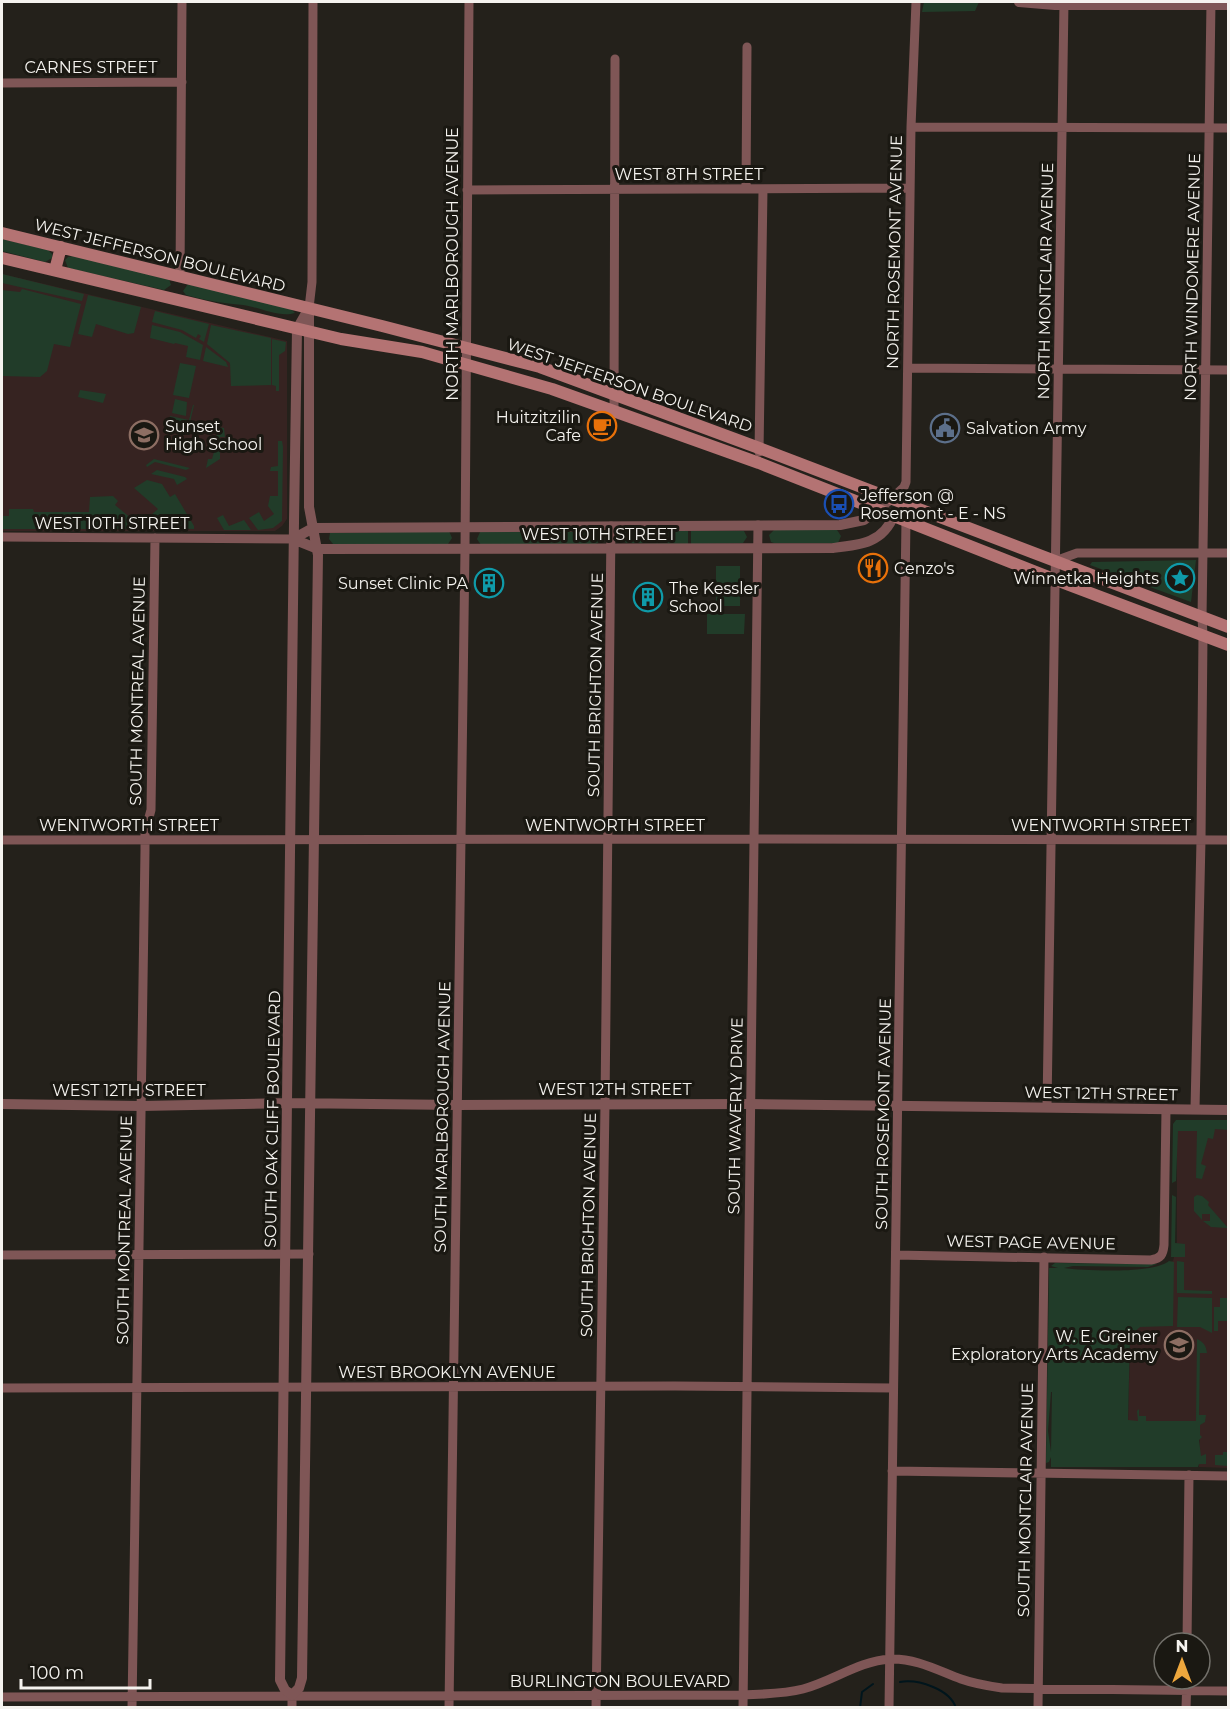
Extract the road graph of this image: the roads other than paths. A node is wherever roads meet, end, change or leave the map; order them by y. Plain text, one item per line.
1 (182, 2) edge
2 (313, 2) edge
3 (469, 2) edge
4 (916, 2) edge
5 (1019, 2) edge
6 (1065, 3) edge
7 (1210, 3) edge
8 (1228, 5) edge
9 (747, 47) dead end
10 (615, 59) dead end
11 (182, 82) junction
12 (2, 83) edge
13 (911, 127) junction
14 (1062, 128) junction
15 (1209, 128) junction
16 (1228, 128) edge
17 (910, 188) junction
18 (615, 189) junction
19 (746, 189) junction
20 (763, 189) junction
21 (467, 190) junction
22 (2, 233) edge
23 (61, 247) junction
24 (2, 258) edge
25 (55, 270) junction
26 (180, 276) junction
27 (172, 298) junction
28 (309, 308) junction
29 (297, 329) junction
30 (310, 332) junction
31 (466, 347) junction
32 (466, 364) junction
33 (908, 368) junction
34 (1058, 369) junction
35 (1206, 370) junction
36 (1228, 370) edge
37 (614, 393) junction
38 (614, 411) junction
39 (759, 448) junction
40 (759, 463) junction
41 (892, 498) junction
42 (878, 510) junction
43 (894, 515) junction
44 (906, 520) junction
45 (758, 525) junction
46 (465, 526) junction
47 (611, 526) junction
48 (313, 528) junction
49 (2, 537) edge
50 (155, 538) junction
51 (293, 539) junction
52 (612, 548) junction
53 (758, 548) junction
54 (318, 549) junction
55 (465, 549) junction
56 (1203, 553) junction
57 (1228, 553) edge
58 (1055, 561) junction
59 (1055, 579) junction
60 (1202, 618) junction
61 (1228, 627) edge
62 (1203, 635) junction
63 (1228, 645) edge
64 (608, 839) junction
65 (755, 839) junction
66 (901, 839) junction
67 (2, 840) edge
68 (291, 840) junction
69 (312, 840) junction
70 (460, 840) junction
71 (1050, 840) junction
72 (1201, 840) junction
73 (1228, 840) edge
74 (145, 841) junction
75 (287, 1103) junction
76 (2, 1104) edge
77 (311, 1104) junction
78 (605, 1104) junction
79 (749, 1104) junction
80 (457, 1105) junction
81 (141, 1106) junction
82 (898, 1106) junction
83 (1047, 1107) junction
84 (1166, 1109) junction
85 (1195, 1109) junction
86 (1228, 1110) edge
87 (309, 1254) junction
88 (2, 1255) edge
89 (285, 1255) junction
90 (896, 1255) junction
91 (138, 1256) junction
92 (1044, 1257) junction
93 (600, 1386) junction
94 (283, 1387) junction
95 (306, 1387) junction
96 (453, 1387) junction
97 (747, 1387) junction
98 (2, 1388) edge
99 (136, 1388) junction
100 (893, 1388) junction
101 (892, 1471) junction
102 (1040, 1473) junction
103 (1190, 1475) junction
104 (1228, 1476) edge
105 (1187, 1631) edge
106 (890, 1659) junction
107 (1038, 1688) junction
108 (1152, 1690) edge
109 (1187, 1691) edge
110 (1212, 1691) edge
111 (1228, 1691) edge
112 (292, 1695) junction
113 (596, 1695) junction
114 (743, 1695) junction
115 (133, 1696) junction
116 (449, 1696) junction
117 (2, 1697) edge
118 (132, 1707) edge
119 (292, 1707) edge
120 (449, 1707) edge
121 (596, 1707) edge
122 (743, 1707) edge
123 (889, 1707) edge
124 (1038, 1707) edge
125 (1186, 1707) edge

1 - 11 street
2 - 28 street
3 - 21 street, NORTH MARLBOROUGH AVENUE
4 - 13 street, NORTH ROSEMONT AVENUE
5 - 6 street
6 - 7 street
6 - 14 street, NORTH MONTCLAIR AVENUE
7 - 8 street
7 - 15 street, NORTH WINDOMERE AVENUE
9 - 19 street
10 - 18 street
11 - 12 street, CARNES STREET
11 - 26 street
13 - 14 street
13 - 17 street, NORTH ROSEMONT AVENUE
14 - 15 street
14 - 34 street, NORTH MONTCLAIR AVENUE
15 - 16 street
15 - 35 street, NORTH WINDOMERE AVENUE
17 - 20 street, WEST 8TH STREET
17 - 33 street, NORTH ROSEMONT AVENUE
18 - 19 street, WEST 8TH STREET
18 - 21 street, WEST 8TH STREET
18 - 37 street
19 - 20 street, WEST 8TH STREET
20 - 39 street
21 - 31 street, NORTH MARLBOROUGH AVENUE
22 - 23 main road, WEST JEFFERSON BOULEVARD
23 - 25 main road
23 - 26 main road, WEST JEFFERSON BOULEVARD
24 - 25 main road, WEST JEFFERSON BOULEVARD
25 - 27 main road, WEST JEFFERSON BOULEVARD
26 - 27 main road
26 - 28 main road, WEST JEFFERSON BOULEVARD
27 - 29 main road, WEST JEFFERSON BOULEVARD
28 - 29 street
28 - 30 street, SOUTH OAK CLIFF BOULEVARD
28 - 31 main road, WEST JEFFERSON BOULEVARD
29 - 30 main road, WEST JEFFERSON BOULEVARD
29 - 51 street, SOUTH OAK CLIFF BOULEVARD
30 - 32 main road, WEST JEFFERSON BOULEVARD
30 - 48 street, SOUTH OAK CLIFF BOULEVARD
31 - 32 street, NORTH MARLBOROUGH AVENUE
31 - 37 main road, WEST JEFFERSON BOULEVARD
32 - 38 main road, WEST JEFFERSON BOULEVARD
32 - 46 street, NORTH MARLBOROUGH AVENUE
33 - 34 street
33 - 41 street, NORTH ROSEMONT AVENUE
34 - 35 street
34 - 58 street, NORTH MONTCLAIR AVENUE
35 - 36 street
35 - 56 street, NORTH WINDOMERE AVENUE
37 - 38 street
37 - 39 main road, WEST JEFFERSON BOULEVARD
38 - 40 main road, WEST JEFFERSON BOULEVARD
39 - 40 street
39 - 41 main road, WEST JEFFERSON BOULEVARD
40 - 42 main road, WEST JEFFERSON BOULEVARD
41 - 42 street, WEST 10TH STREET
41 - 58 main road, WEST JEFFERSON BOULEVARD
42 - 43 main road, WEST JEFFERSON BOULEVARD
42 - 45 street, WEST 10TH STREET
43 - 44 main road, WEST JEFFERSON BOULEVARD
43 - 53 street, WEST 10TH STREET
44 - 59 main road, WEST JEFFERSON BOULEVARD
44 - 66 street, SOUTH ROSEMONT AVENUE
45 - 47 street, WEST 10TH STREET
45 - 53 street, SOUTH WAVERLY DRIVE
46 - 47 street, WEST 10TH STREET
46 - 48 street, WEST 10TH STREET
46 - 55 street, SOUTH MARLBOROUGH AVENUE
47 - 52 street, SOUTH BRIGHTON AVENUE
48 - 51 street, WEST 10TH STREET
48 - 54 street, SOUTH OAK CLIFF BOULEVARD
49 - 50 street, WEST 10TH STREET
50 - 51 street, WEST 10TH STREET
50 - 74 street, SOUTH MONTREAL AVENUE
51 - 54 street, WEST 10TH STREET
51 - 68 street, SOUTH OAK CLIFF BOULEVARD
52 - 53 street, WEST 10TH STREET
52 - 55 street, WEST 10TH STREET
52 - 64 street, SOUTH BRIGHTON AVENUE
53 - 65 street, SOUTH WAVERLY DRIVE
54 - 55 street, WEST 10TH STREET
54 - 69 street, SOUTH OAK CLIFF BOULEVARD
55 - 70 street, SOUTH MARLBOROUGH AVENUE
56 - 57 street
56 - 58 street
56 - 60 street, NORTH WINDOMERE AVENUE
58 - 59 street
58 - 60 main road, WEST JEFFERSON BOULEVARD
59 - 62 main road, WEST JEFFERSON BOULEVARD
59 - 71 street
60 - 61 main road, WEST JEFFERSON BOULEVARD
60 - 62 street, NORTH WINDOMERE AVENUE
62 - 63 main road, WEST JEFFERSON BOULEVARD
62 - 72 street, NORTH WINDOMERE AVENUE
64 - 65 street, WENTWORTH STREET
64 - 70 street, WENTWORTH STREET
64 - 78 street, SOUTH BRIGHTON AVENUE
65 - 66 street, WENTWORTH STREET
65 - 79 street, SOUTH WAVERLY DRIVE
66 - 71 street, WENTWORTH STREET
66 - 82 street, SOUTH ROSEMONT AVENUE
67 - 74 street, WENTWORTH STREET
68 - 69 street, WENTWORTH STREET
68 - 74 street, WENTWORTH STREET
68 - 75 street, SOUTH OAK CLIFF BOULEVARD
69 - 70 street, WENTWORTH STREET
69 - 77 street, SOUTH OAK CLIFF BOULEVARD
70 - 80 street, SOUTH MARLBOROUGH AVENUE
71 - 72 street, WENTWORTH STREET
71 - 83 street
72 - 73 street, WENTWORTH STREET
72 - 85 street, NORTH WINDOMERE AVENUE
74 - 81 street, SOUTH MONTREAL AVENUE
75 - 77 street, WEST 12TH STREET
75 - 81 street, WEST 12TH STREET
75 - 89 street, SOUTH OAK CLIFF BOULEVARD
76 - 81 street, WEST 12TH STREET
77 - 80 street, WEST 12TH STREET
77 - 87 street, SOUTH OAK CLIFF BOULEVARD
78 - 79 street, WEST 12TH STREET
78 - 80 street, WEST 12TH STREET
78 - 93 street, SOUTH BRIGHTON AVENUE
79 - 82 street, WEST 12TH STREET
79 - 97 street, SOUTH WAVERLY DRIVE
80 - 96 street, SOUTH MARLBOROUGH AVENUE
81 - 91 street, SOUTH MONTREAL AVENUE
82 - 83 street, WEST 12TH STREET
82 - 90 street, SOUTH ROSEMONT AVENUE
83 - 84 street, WEST 12TH STREET
84 - 85 street, WEST 12TH STREET
84 - 92 street, WEST PAGE AVENUE
85 - 86 street, WEST 12TH STREET
87 - 89 street
87 - 95 street, SOUTH OAK CLIFF BOULEVARD
88 - 91 street
89 - 91 street
89 - 94 street, SOUTH OAK CLIFF BOULEVARD
90 - 92 street, WEST PAGE AVENUE
90 - 100 street, SOUTH ROSEMONT AVENUE
91 - 99 street, SOUTH MONTREAL AVENUE
92 - 102 street, SOUTH MONTCLAIR AVENUE
93 - 96 street, WEST BROOKLYN AVENUE
93 - 97 street, WEST BROOKLYN AVENUE
93 - 113 street, SOUTH BRIGHTON AVENUE
94 - 95 street, WEST BROOKLYN AVENUE
94 - 99 street, WEST BROOKLYN AVENUE
94 - 112 street, SOUTH OAK CLIFF BOULEVARD
95 - 96 street, WEST BROOKLYN AVENUE
95 - 112 street, SOUTH OAK CLIFF BOULEVARD
96 - 116 street, SOUTH MARLBOROUGH AVENUE
97 - 100 street, WEST BROOKLYN AVENUE
97 - 114 street, SOUTH WAVERLY DRIVE
98 - 99 street, WEST BROOKLYN AVENUE
99 - 115 street, SOUTH MONTREAL AVENUE
100 - 101 street, SOUTH ROSEMONT AVENUE
101 - 102 street
101 - 106 street, SOUTH ROSEMONT AVENUE
102 - 103 street
102 - 107 street, SOUTH MONTCLAIR AVENUE
103 - 104 street
103 - 105 street
106 - 107 street, BURLINGTON BOULEVARD
106 - 114 street, BURLINGTON BOULEVARD
106 - 123 street, SOUTH ROSEMONT AVENUE
107 - 108 street, BURLINGTON BOULEVARD
107 - 124 street, SOUTH MONTCLAIR AVENUE
109 - 125 street
110 - 111 street, BURLINGTON BOULEVARD
112 - 115 street, BURLINGTON BOULEVARD
112 - 116 street, BURLINGTON BOULEVARD
112 - 119 street, SOUTH OAK CLIFF BOULEVARD
113 - 114 street, BURLINGTON BOULEVARD
113 - 116 street, BURLINGTON BOULEVARD
113 - 121 street, SOUTH BRIGHTON AVENUE
114 - 122 street, SOUTH WAVERLY DRIVE
115 - 117 street, BURLINGTON BOULEVARD
115 - 118 street, SOUTH MONTREAL AVENUE
116 - 120 street, SOUTH MARLBOROUGH AVENUE

